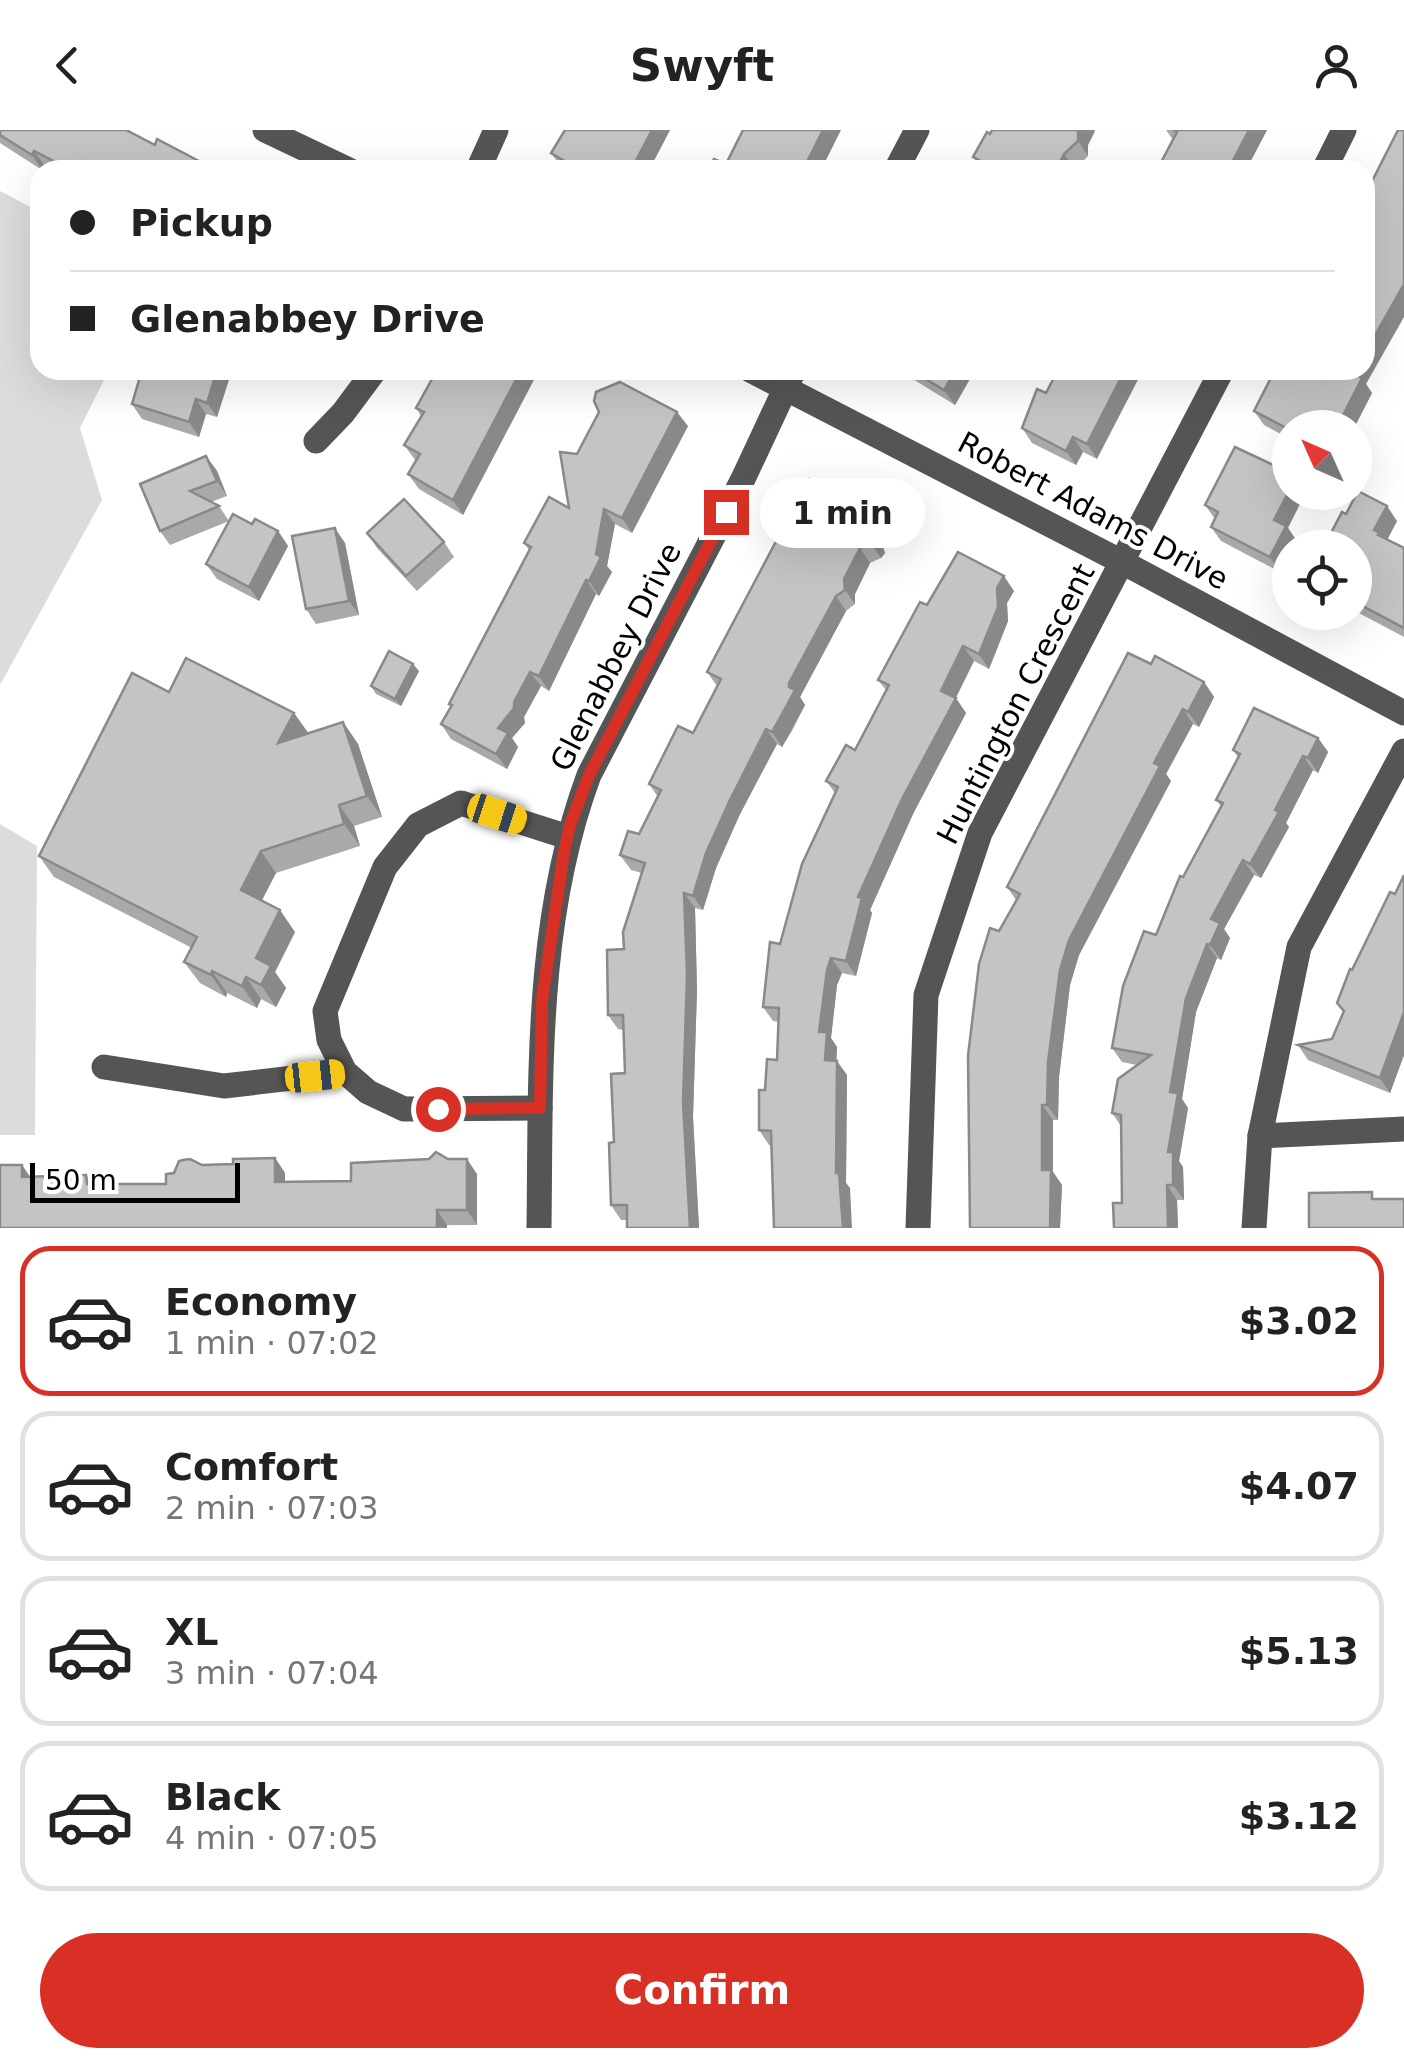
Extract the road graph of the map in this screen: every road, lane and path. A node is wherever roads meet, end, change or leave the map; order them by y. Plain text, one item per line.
1 (265, 130) edge
2 (496, 130) edge
3 (917, 130) edge
4 (1344, 130) edge
5 (328, 160) edge
6 (482, 160) edge
7 (901, 160) edge
8 (1329, 160) edge
9 (368, 380) edge
10 (789, 380) edge
11 (794, 380) edge
12 (1217, 380) edge
13 (316, 441) dead end
14 (1124, 564) junction
15 (1404, 713) edge
16 (1404, 751) edge
17 (568, 837) junction
18 (104, 1067) dead end
19 (345, 1072) junction
20 (540, 1108) junction
21 (1404, 1128) edge
22 (1260, 1136) junction
23 (538, 1228) edge
24 (918, 1228) edge
25 (1254, 1228) edge

1 - 5 street
2 - 6 street
3 - 7 street
4 - 8 street
9 - 13 street
10 - 17 street, Glenabbey Drive
11 - 14 street, Robert Adams Drive
12 - 14 street, Huntington Crescent
14 - 15 street, Robert Adams Drive
14 - 24 street, Huntington Crescent
16 - 22 street
17 - 19 street
17 - 20 street, Glenabbey Drive
18 - 19 street
19 - 20 street
20 - 23 street, Glenabbey Drive
21 - 22 street
22 - 25 street

